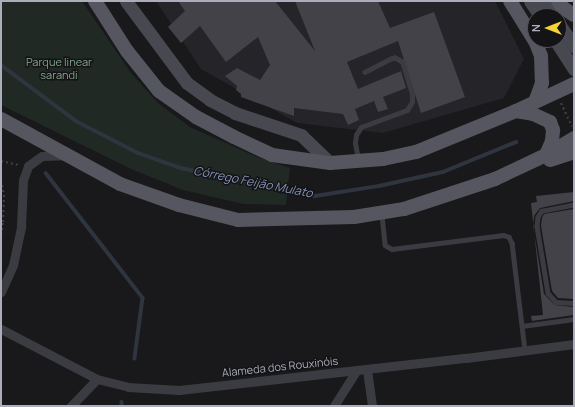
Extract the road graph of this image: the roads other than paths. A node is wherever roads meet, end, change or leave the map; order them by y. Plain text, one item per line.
1 (95, 1) edge
2 (126, 1) edge
3 (510, 1) edge
4 (558, 1) edge
5 (574, 15) edge
6 (567, 36) edge
7 (574, 46) edge
8 (560, 48) edge
9 (574, 68) edge
10 (365, 72) dead end
11 (574, 84) edge
12 (535, 102) junction
13 (516, 111) junction
14 (1, 119) edge
15 (574, 138) edge
16 (574, 152) edge
17 (67, 155) junction
18 (546, 155) junction
19 (358, 160) junction
20 (330, 162) junction
21 (495, 179) junction
22 (574, 205) edge
23 (382, 213) junction
24 (1, 292) edge
25 (574, 303) edge
26 (574, 319) edge
27 (522, 326) junction
28 (1, 329) edge
29 (574, 344) edge
30 (525, 351) junction
31 (367, 370) junction
32 (356, 371) junction
33 (97, 380) junction
34 (71, 406) edge
35 (334, 406) edge
36 (372, 406) edge

1 - 20 main road
2 - 20 street
3 - 12 main road
4 - 5 main road
6 - 7 street
8 - 9 street
10 - 19 lane
11 - 12 main road
12 - 13 main road
13 - 18 main road
13 - 19 main road
14 - 17 main road
15 - 18 main road
16 - 21 main road
17 - 23 main road
17 - 24 street
18 - 21 main road
19 - 20 main road
21 - 23 main road
22 - 25 lane
23 - 27 lane
26 - 27 lane
27 - 30 lane
28 - 33 street, Alameda dos Rouxinóis
29 - 30 street, Alameda dos Rouxinóis
30 - 31 street, Alameda dos Rouxinóis
31 - 32 street, Alameda dos Rouxinóis
31 - 36 street
32 - 33 street, Alameda dos Rouxinóis
32 - 35 street
33 - 34 street

